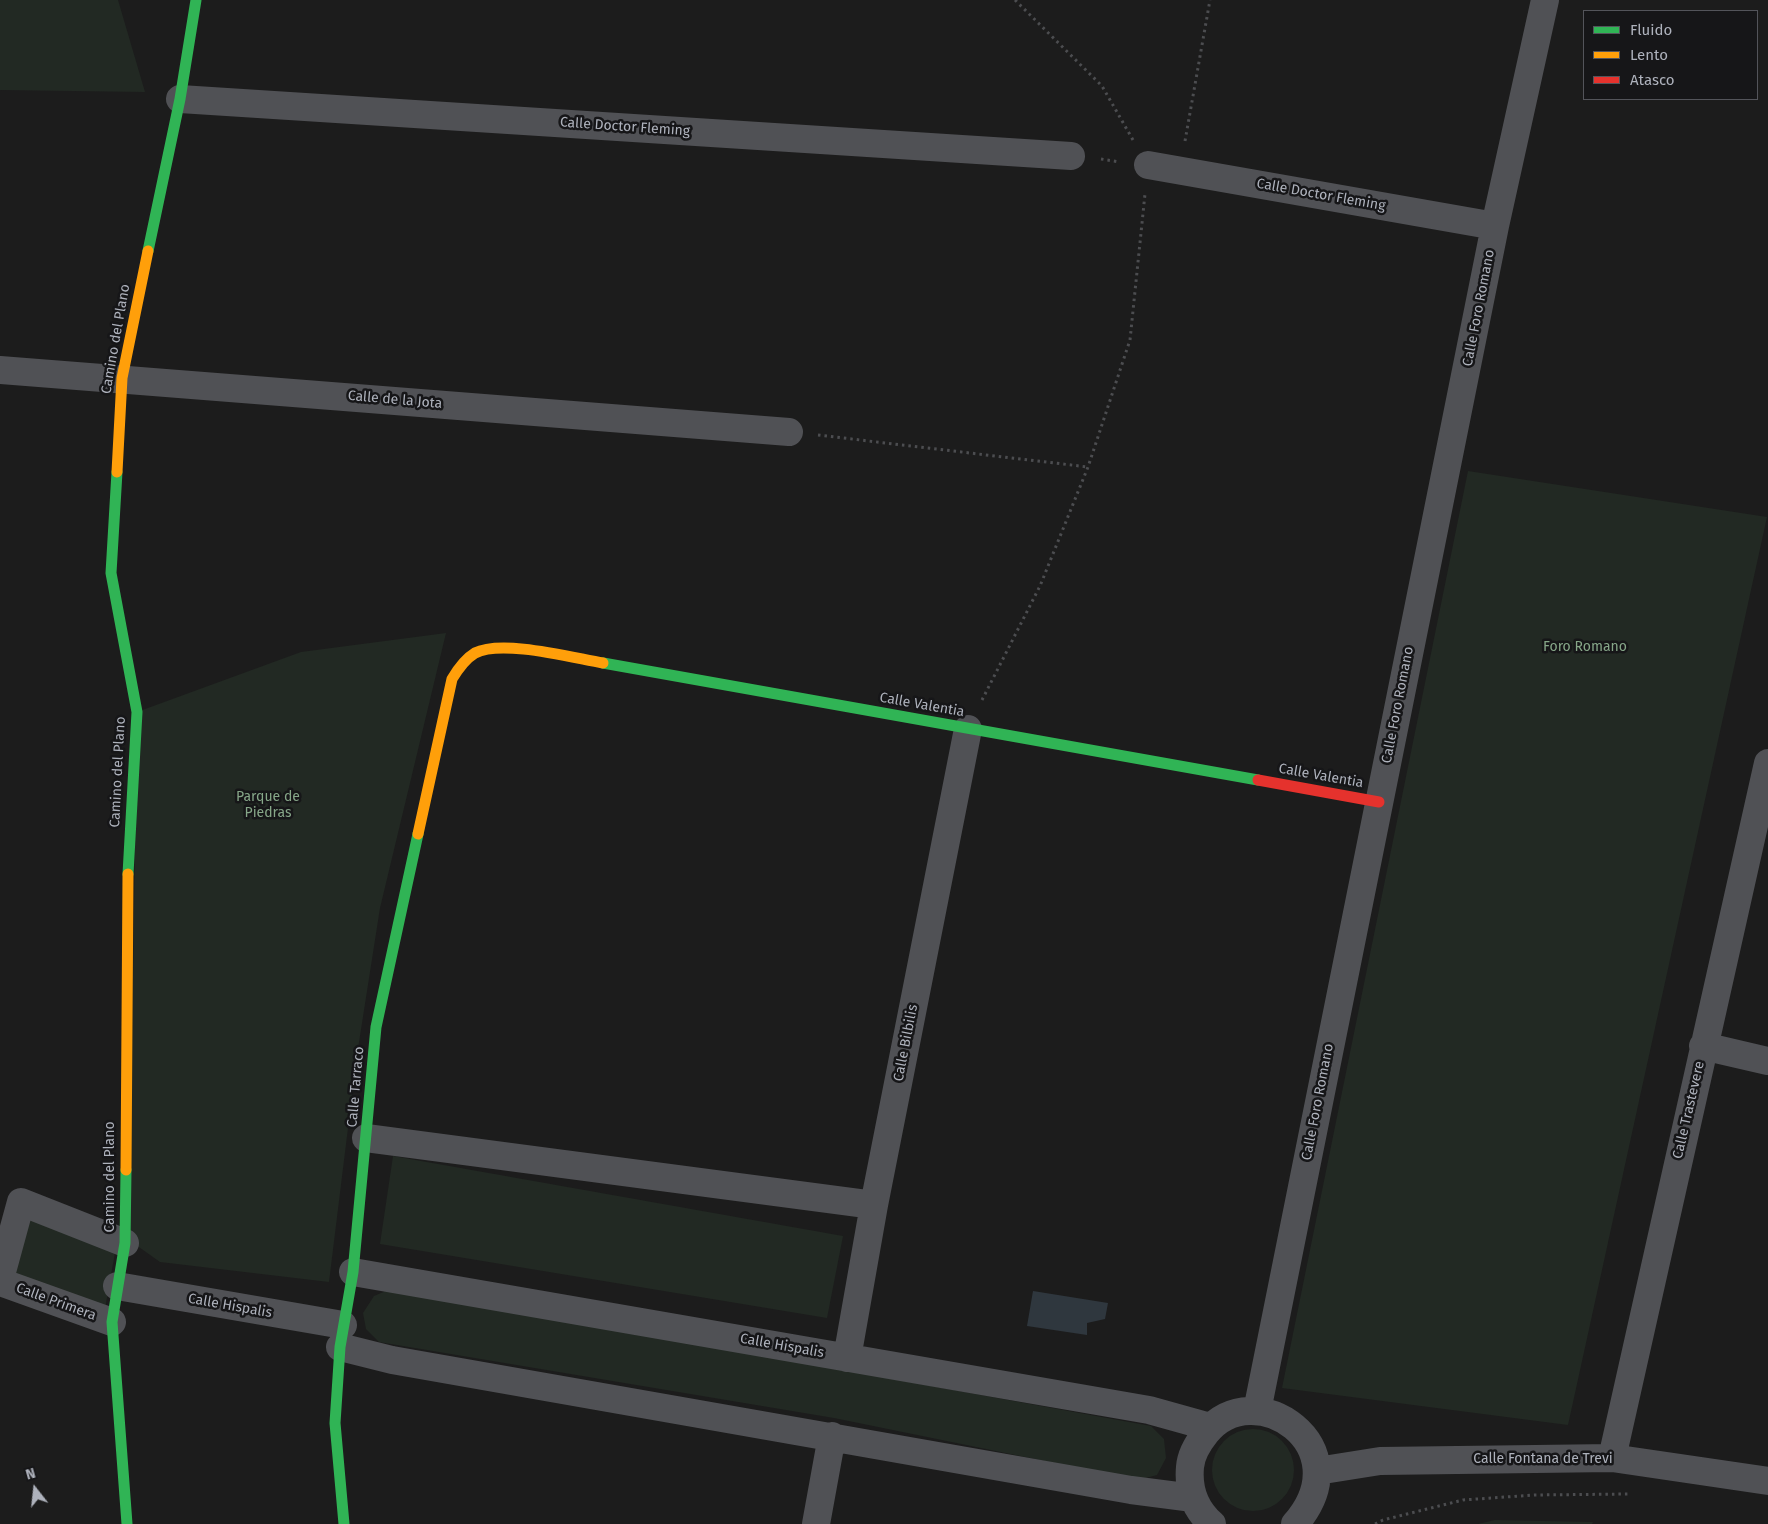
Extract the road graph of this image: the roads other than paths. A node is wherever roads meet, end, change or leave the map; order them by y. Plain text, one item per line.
1 (196, 0) edge
2 (1545, 0) edge
3 (180, 99) junction
4 (1071, 156) road end
5 (1148, 165) road end
6 (1495, 226) junction
7 (0, 370) edge
8 (122, 378) junction
9 (789, 432) road end
10 (462, 661) joint
11 (968, 729) junction
12 (1768, 764) edge
13 (1378, 802) junction
14 (1703, 1046) junction
15 (1768, 1061) edge
16 (366, 1138) junction
17 (874, 1205) junction
18 (125, 1243) junction
19 (353, 1272) junction
20 (0, 1280) edge
21 (117, 1286) junction
22 (112, 1322) junction
23 (341, 1336) junction
24 (847, 1358) junction
25 (1257, 1411) junction
26 (1210, 1427) junction
27 (832, 1436) junction
28 (1612, 1458) junction
29 (1317, 1471) junction
30 (1768, 1480) edge
31 (1193, 1498) junction
32 (127, 1524) edge
33 (344, 1524) edge
34 (816, 1524) edge
35 (1212, 1524) edge
36 (1295, 1524) edge

1 - 3 street, Camino del Plano
2 - 6 street, Calle Foro Romano
3 - 4 street, Calle Doctor Fleming
3 - 8 street, Camino del Plano
5 - 6 street, Calle Doctor Fleming
6 - 13 street, Calle Foro Romano
7 - 8 street, Calle de la Jota
8 - 9 street, Calle de la Jota
8 - 18 street, Camino del Plano
10 - 11 street, Calle Valentia
10 - 16 street, Calle Tarraco
11 - 13 street, Calle Valentia
11 - 17 street, Calle Bilbilis
12 - 14 street, Calle Trastevere
13 - 25 street, Calle Foro Romano
14 - 15 street
14 - 28 street, Calle Trastevere
16 - 17 street
16 - 19 street, Calle Tarraco
17 - 24 street, Calle Bilbilis
18 - 20 street
18 - 21 street, Camino del Plano
19 - 23 street, Calle Tarraco
19 - 24 street, Calle Hispalis
20 - 22 street, Calle Primera
21 - 22 street, Camino del Plano
21 - 23 street, Calle Hispalis
22 - 32 street, Camino del Plano
23 - 27 street, Calle Hispalis
23 - 33 street, Calle Tarraco
24 - 26 street, Calle Hispalis
25 - 26 street
25 - 29 street
26 - 31 street
27 - 31 street, Calle Hispalis
27 - 34 street
28 - 29 street, Calle Fontana de Trevi
28 - 30 street, Calle Fontana de Trevi
29 - 36 street
31 - 35 street

